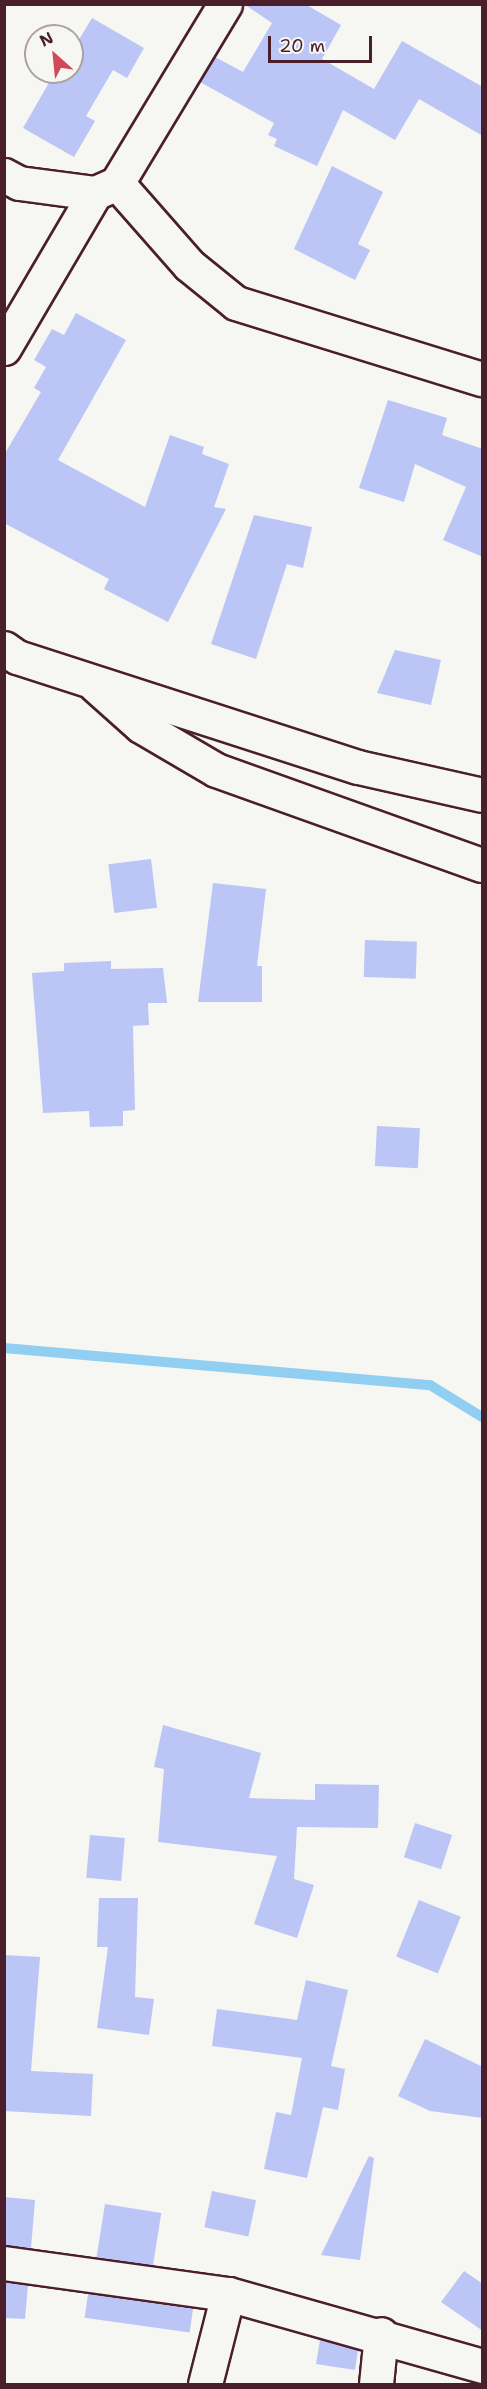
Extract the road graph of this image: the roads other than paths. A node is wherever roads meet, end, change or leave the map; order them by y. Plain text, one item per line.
1 (225, 4) edge
2 (4, 175) edge
3 (106, 188) junction
4 (4, 348) edge
5 (483, 379) edge
6 (4, 648) edge
7 (90, 681) junction
8 (483, 795) edge
9 (483, 865) edge
10 (4, 2263) edge
11 (228, 2294) junction
12 (381, 2334) junction
13 (483, 2366) edge
14 (205, 2385) edge
15 (376, 2385) edge

1 - 3 street
2 - 3 street
3 - 4 street
3 - 5 street
6 - 7 street
7 - 8 street
7 - 9 street
10 - 11 street
11 - 12 street
11 - 14 street
12 - 13 street
12 - 15 street

